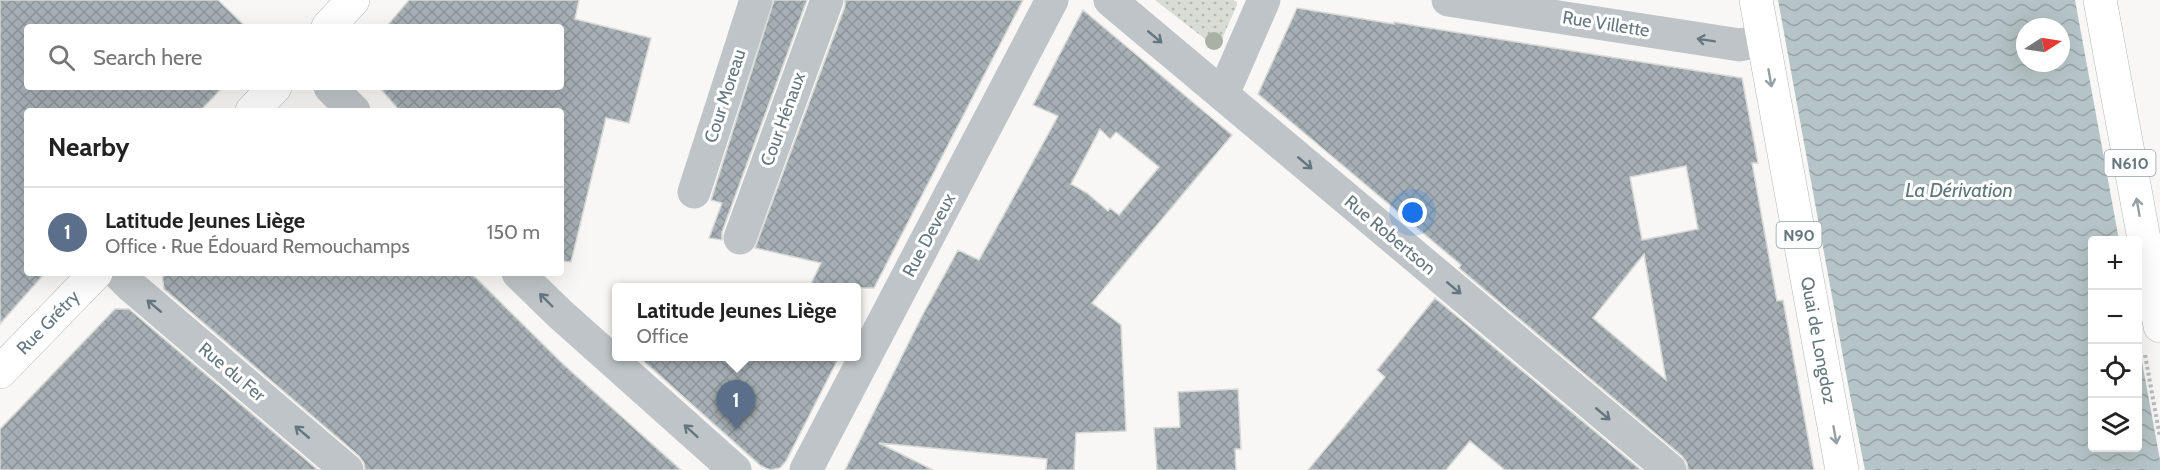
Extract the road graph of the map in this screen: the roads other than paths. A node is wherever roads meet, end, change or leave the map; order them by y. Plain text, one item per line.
1 (353, 0) edge
2 (756, 0) edge
3 (827, 0) edge
4 (1053, 0) edge
5 (1110, 0) edge
6 (1264, 0) edge
7 (1448, 0) edge
8 (1756, 0) edge
9 (2104, 1) edge
10 (331, 24) edge
11 (1763, 40) junction
12 (272, 90) edge
13 (333, 90) edge
14 (1223, 94) junction
15 (255, 108) edge
16 (351, 108) edge
17 (694, 192) dead end
18 (740, 238) dead end
19 (93, 276) edge
20 (121, 276) edge
21 (521, 276) edge
22 (2152, 338) edge
23 (612, 360) edge
24 (613, 361) edge
25 (0, 372) edge
26 (347, 470) edge
27 (735, 470) edge
28 (806, 470) edge
29 (1670, 470) edge
30 (1842, 470) edge

1 - 10 main road
2 - 17 street, Cour Moreau
3 - 18 street, Cour Hénaux
4 - 28 street, Rue Deveux
5 -> 14 street, Rue Robertson
6 - 14 street
11 -> 7 street, Rue Villette
8 - 11 main road, Quai de Longdoz / N90
22 -> 9 main road, N610
11 -> 30 main road, Quai de Longdoz / N90
12 - 15 main road
13 - 16 street
14 -> 29 street, Rue Robertson
19 - 25 main road, Rue Grétry
26 -> 20 street, Rue du Fer
23 -> 21 street
27 -> 24 street

